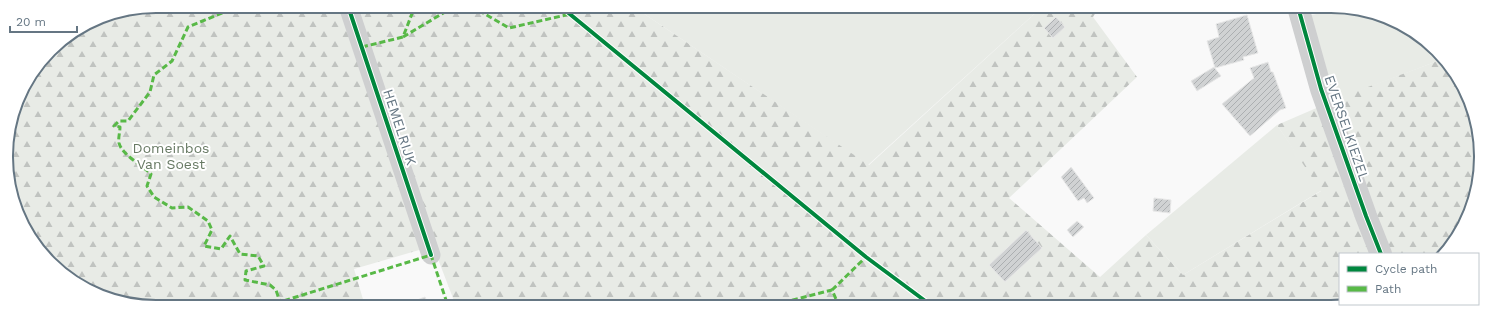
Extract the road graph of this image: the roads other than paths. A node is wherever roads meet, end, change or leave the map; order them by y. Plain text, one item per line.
1 (350, 13) edge
2 (1300, 13) edge
3 (1381, 253) edge
4 (431, 255) dead end

1 - 4 street, HEMELRIJK
2 - 3 street, EVERSELKIEZEL

